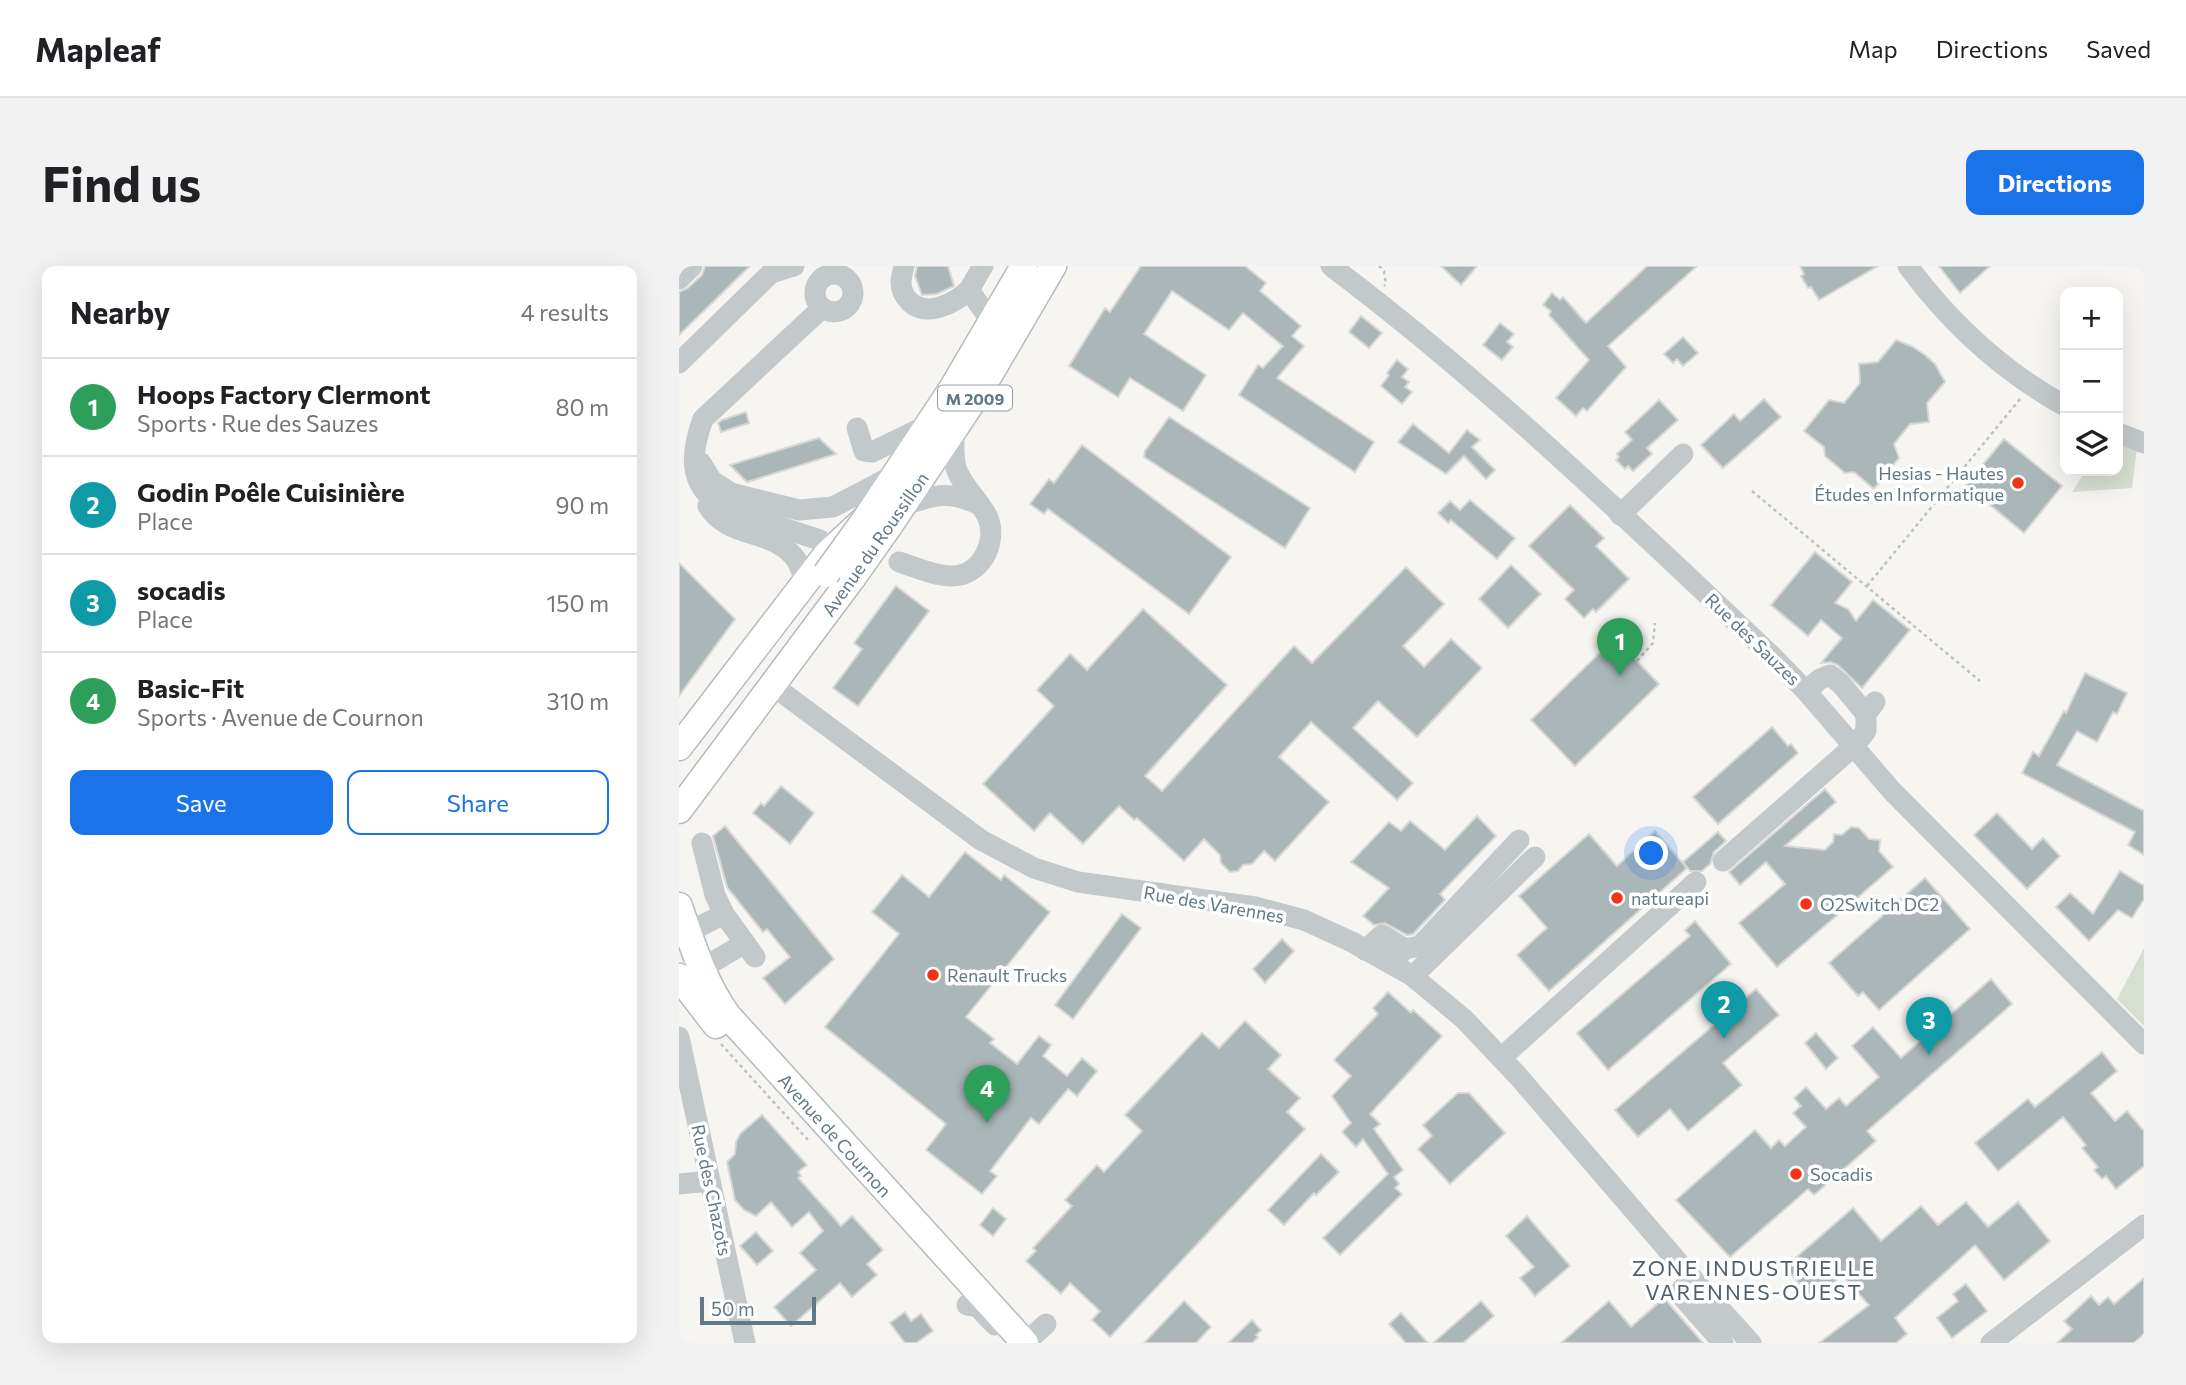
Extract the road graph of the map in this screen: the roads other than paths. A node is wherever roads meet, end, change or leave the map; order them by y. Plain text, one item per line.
1 (692, 266) edge
2 (795, 266) edge
3 (904, 266) edge
4 (983, 266) edge
5 (1024, 266) edge
6 (1053, 266) edge
7 (1331, 266) edge
8 (1908, 266) edge
9 (825, 273) edge
10 (1355, 273) edge
11 (679, 279) edge
12 (969, 290) junction
13 (822, 307) junction
14 (991, 321) junction
15 (679, 363) edge
16 (2060, 404) edge
17 (942, 427) junction
18 (857, 428) dead end
19 (2123, 435) edge
20 (2144, 443) edge
21 (694, 448) junction
22 (1683, 454) dead end
23 (899, 472) junction
24 (704, 491) junction
25 (982, 506) junction
26 (1620, 514) junction
27 (887, 516) junction
28 (820, 540) dead end
29 (899, 562) dead end
30 (816, 578) junction
31 (772, 685) junction
32 (1806, 691) junction
33 (685, 745) edge
34 (1854, 746) junction
35 (679, 810) edge
36 (1519, 840) dead end
37 (702, 843) dead end
38 (1535, 857) dead end
39 (1723, 861) dead end
40 (1696, 882) dead end
41 (679, 905) edge
42 (724, 914) junction
43 (684, 935) edge
44 (1398, 956) junction
45 (685, 975) edge
46 (1413, 976) junction
47 (679, 1037) edge
48 (2144, 1044) edge
49 (1501, 1058) junction
50 (680, 1181) edge
51 (710, 1181) junction
52 (2144, 1225) edge
53 (1692, 1278) junction
54 (967, 1305) junction
55 (1046, 1324) dead end
56 (745, 1343) edge
57 (1001, 1343) edge
58 (1023, 1343) edge
59 (1723, 1343) edge
60 (1751, 1343) edge
61 (1990, 1343) edge

1 - 11 street
2 - 9 street
2 - 15 street
3 - 12 street
4 - 12 street
5 - 14 main road, Avenue du Roussillon / M 2009
6 - 17 main road, Avenue du Roussillon / M 2009
7 - 10 street, Rue des Sauzes
8 - 16 street
9 - 13 street
9 - 13 street
10 - 26 street, Rue des Sauzes
12 - 14 street
13 - 21 street
14 - 17 main road, Avenue du Roussillon / M 2009
17 - 18 street
17 - 23 main road, Avenue du Roussillon / M 2009
17 - 25 street
17 - 27 main road, Avenue du Roussillon / M 2009
19 - 20 street
21 - 23 street
21 - 24 street
22 - 26 street
23 - 27 main road, Avenue du Roussillon / M 2009
24 - 28 street
24 - 30 street
25 - 27 street
25 - 29 street
26 - 32 street, Rue des Sauzes
27 - 30 main road, Avenue du Roussillon / M 2009, bridge
27 - 31 main road, Avenue du Roussillon / M 2009, bridge
30 - 33 main road, Avenue du Roussillon / M 2009
31 - 35 main road, Avenue du Roussillon / M 2009
31 - 44 street, Rue des Varennes
32 - 34 street, Rue des Sauzes
32 - 34 street
34 - 39 street
34 - 48 street, Rue des Sauzes
36 - 44 street
37 - 42 street
38 - 46 street
40 - 49 street
41 - 43 main road, Avenue de Cournon
42 - 43 street
42 - 45 street
43 - 45 main road, Avenue de Cournon
44 - 46 street, Rue des Varennes
45 - 54 main road, Avenue de Cournon
45 - 58 main road, Avenue de Cournon
46 - 49 street, Rue des Varennes
47 - 51 street, Rue des Chazots
49 - 53 street, Rue des Varennes
50 - 51 street
51 - 56 street, Rue des Chazots
52 - 61 street
53 - 59 street
53 - 60 street, Rue des Varennes
54 - 57 main road, Avenue de Cournon
54 - 58 street
55 - 58 street

